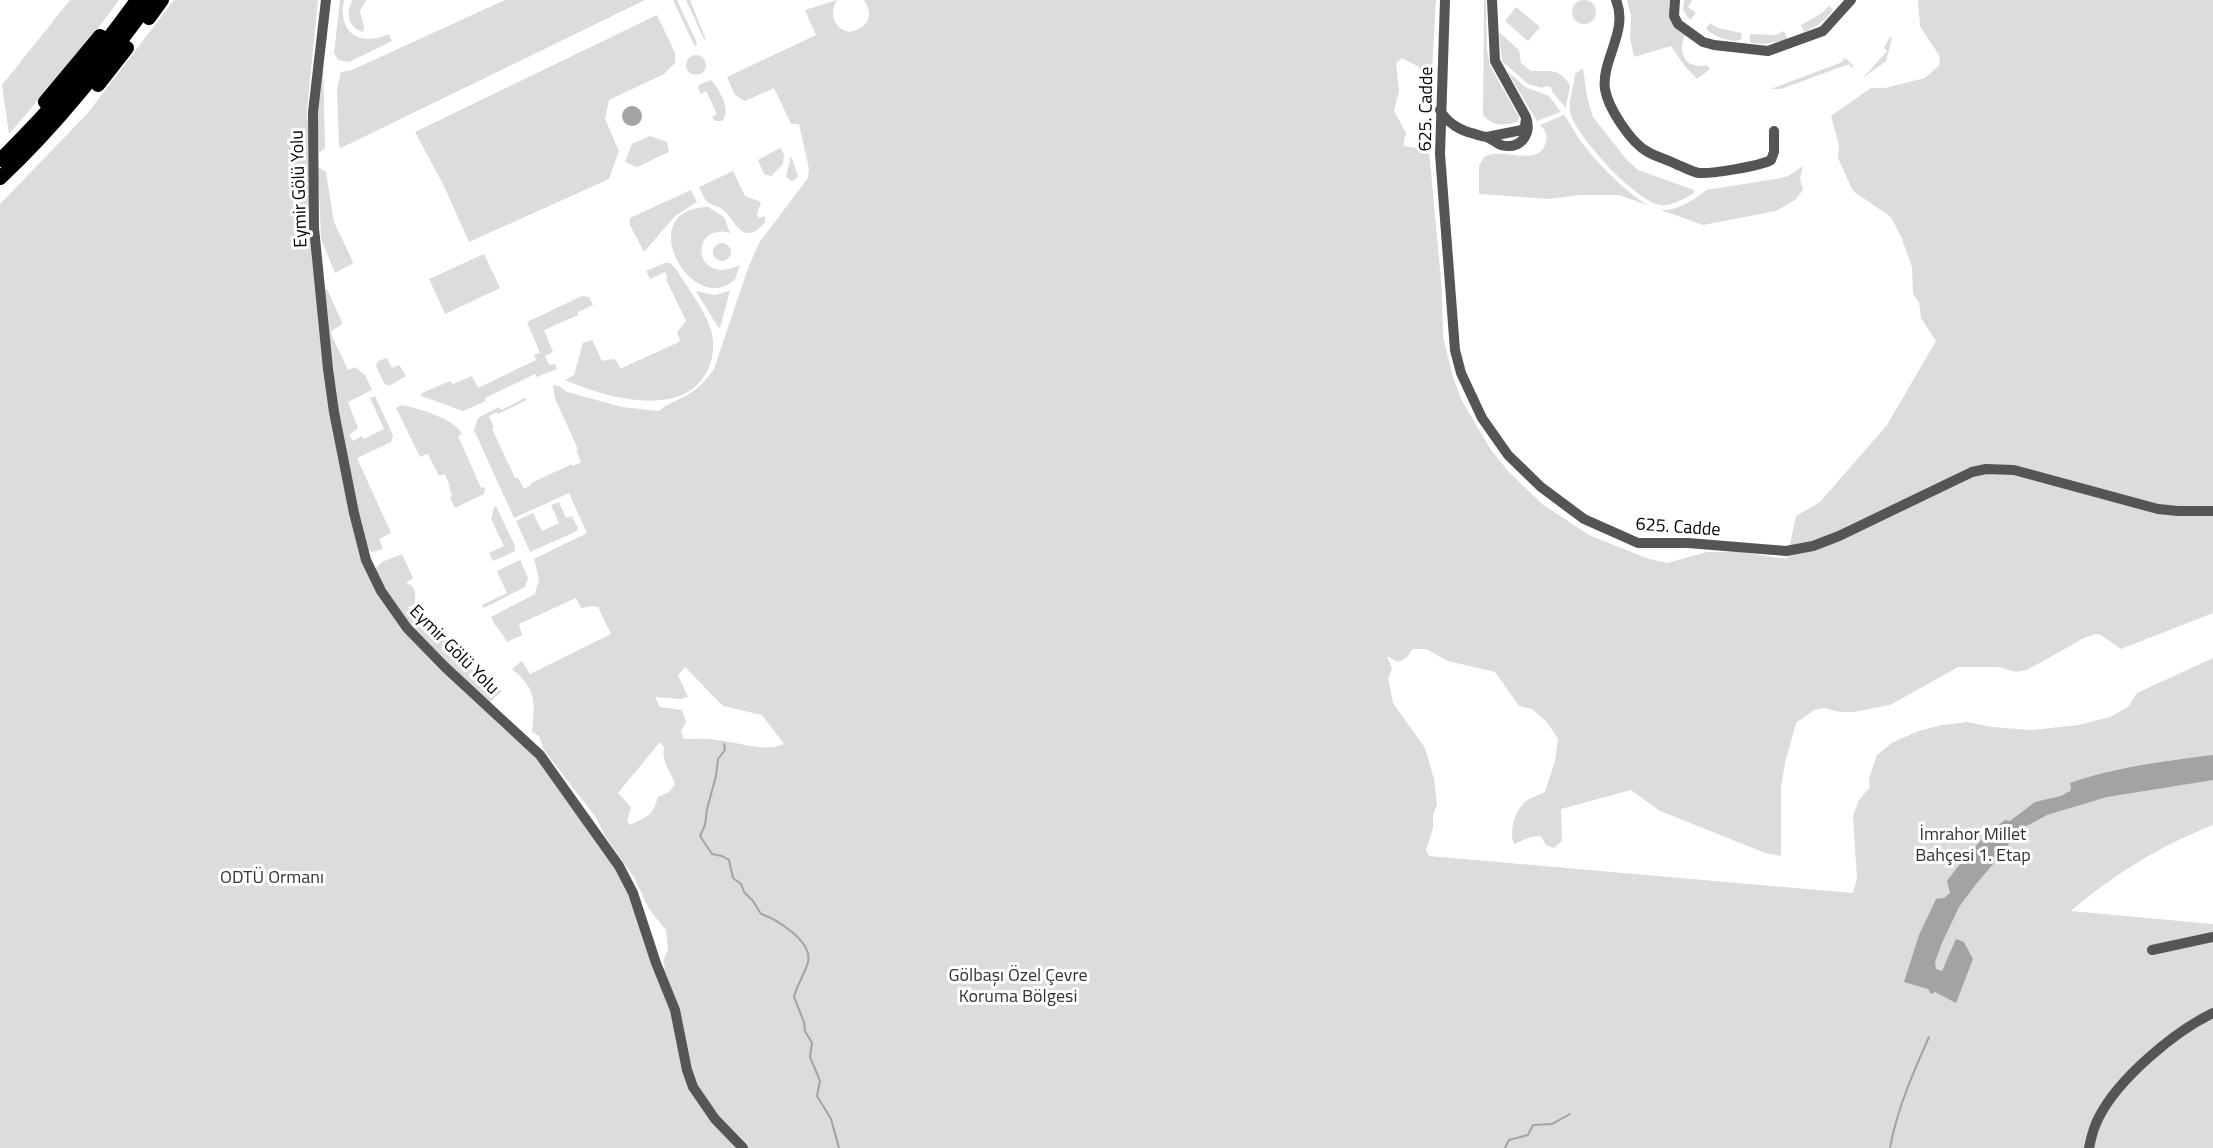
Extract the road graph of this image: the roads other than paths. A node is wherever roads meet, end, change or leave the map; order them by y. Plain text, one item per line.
1 (127, 0) edge
2 (137, 0) edge
3 (151, 0) edge
4 (162, 0) edge
5 (326, 0) edge
6 (1445, 0) edge
7 (1492, 0) edge
8 (1616, 0) edge
9 (1675, 0) edge
10 (1680, 0) edge
11 (1851, 0) edge
12 (1714, 45) junction
13 (1440, 110) junction
14 (1774, 131) dead end
15 (21, 149) junction
16 (0, 160) edge
17 (0, 178) edge
18 (2213, 511) edge
19 (2213, 937) edge
20 (2152, 950) dead end
21 (2213, 1013) edge
22 (743, 1148) edge
23 (2089, 1148) edge

1 - 15 main road
2 - 15 main road
3 - 15 main road
4 - 15 main road
5 - 22 street, Eymir Gölü Yolu
6 - 13 street, 625. Cadde
7 - 13 street
8 - 14 street
9 - 12 street
10 - 12 street
11 - 12 street
13 - 18 street, 625. Cadde
15 - 16 main road
15 - 17 main road
19 - 20 street
21 - 23 street

